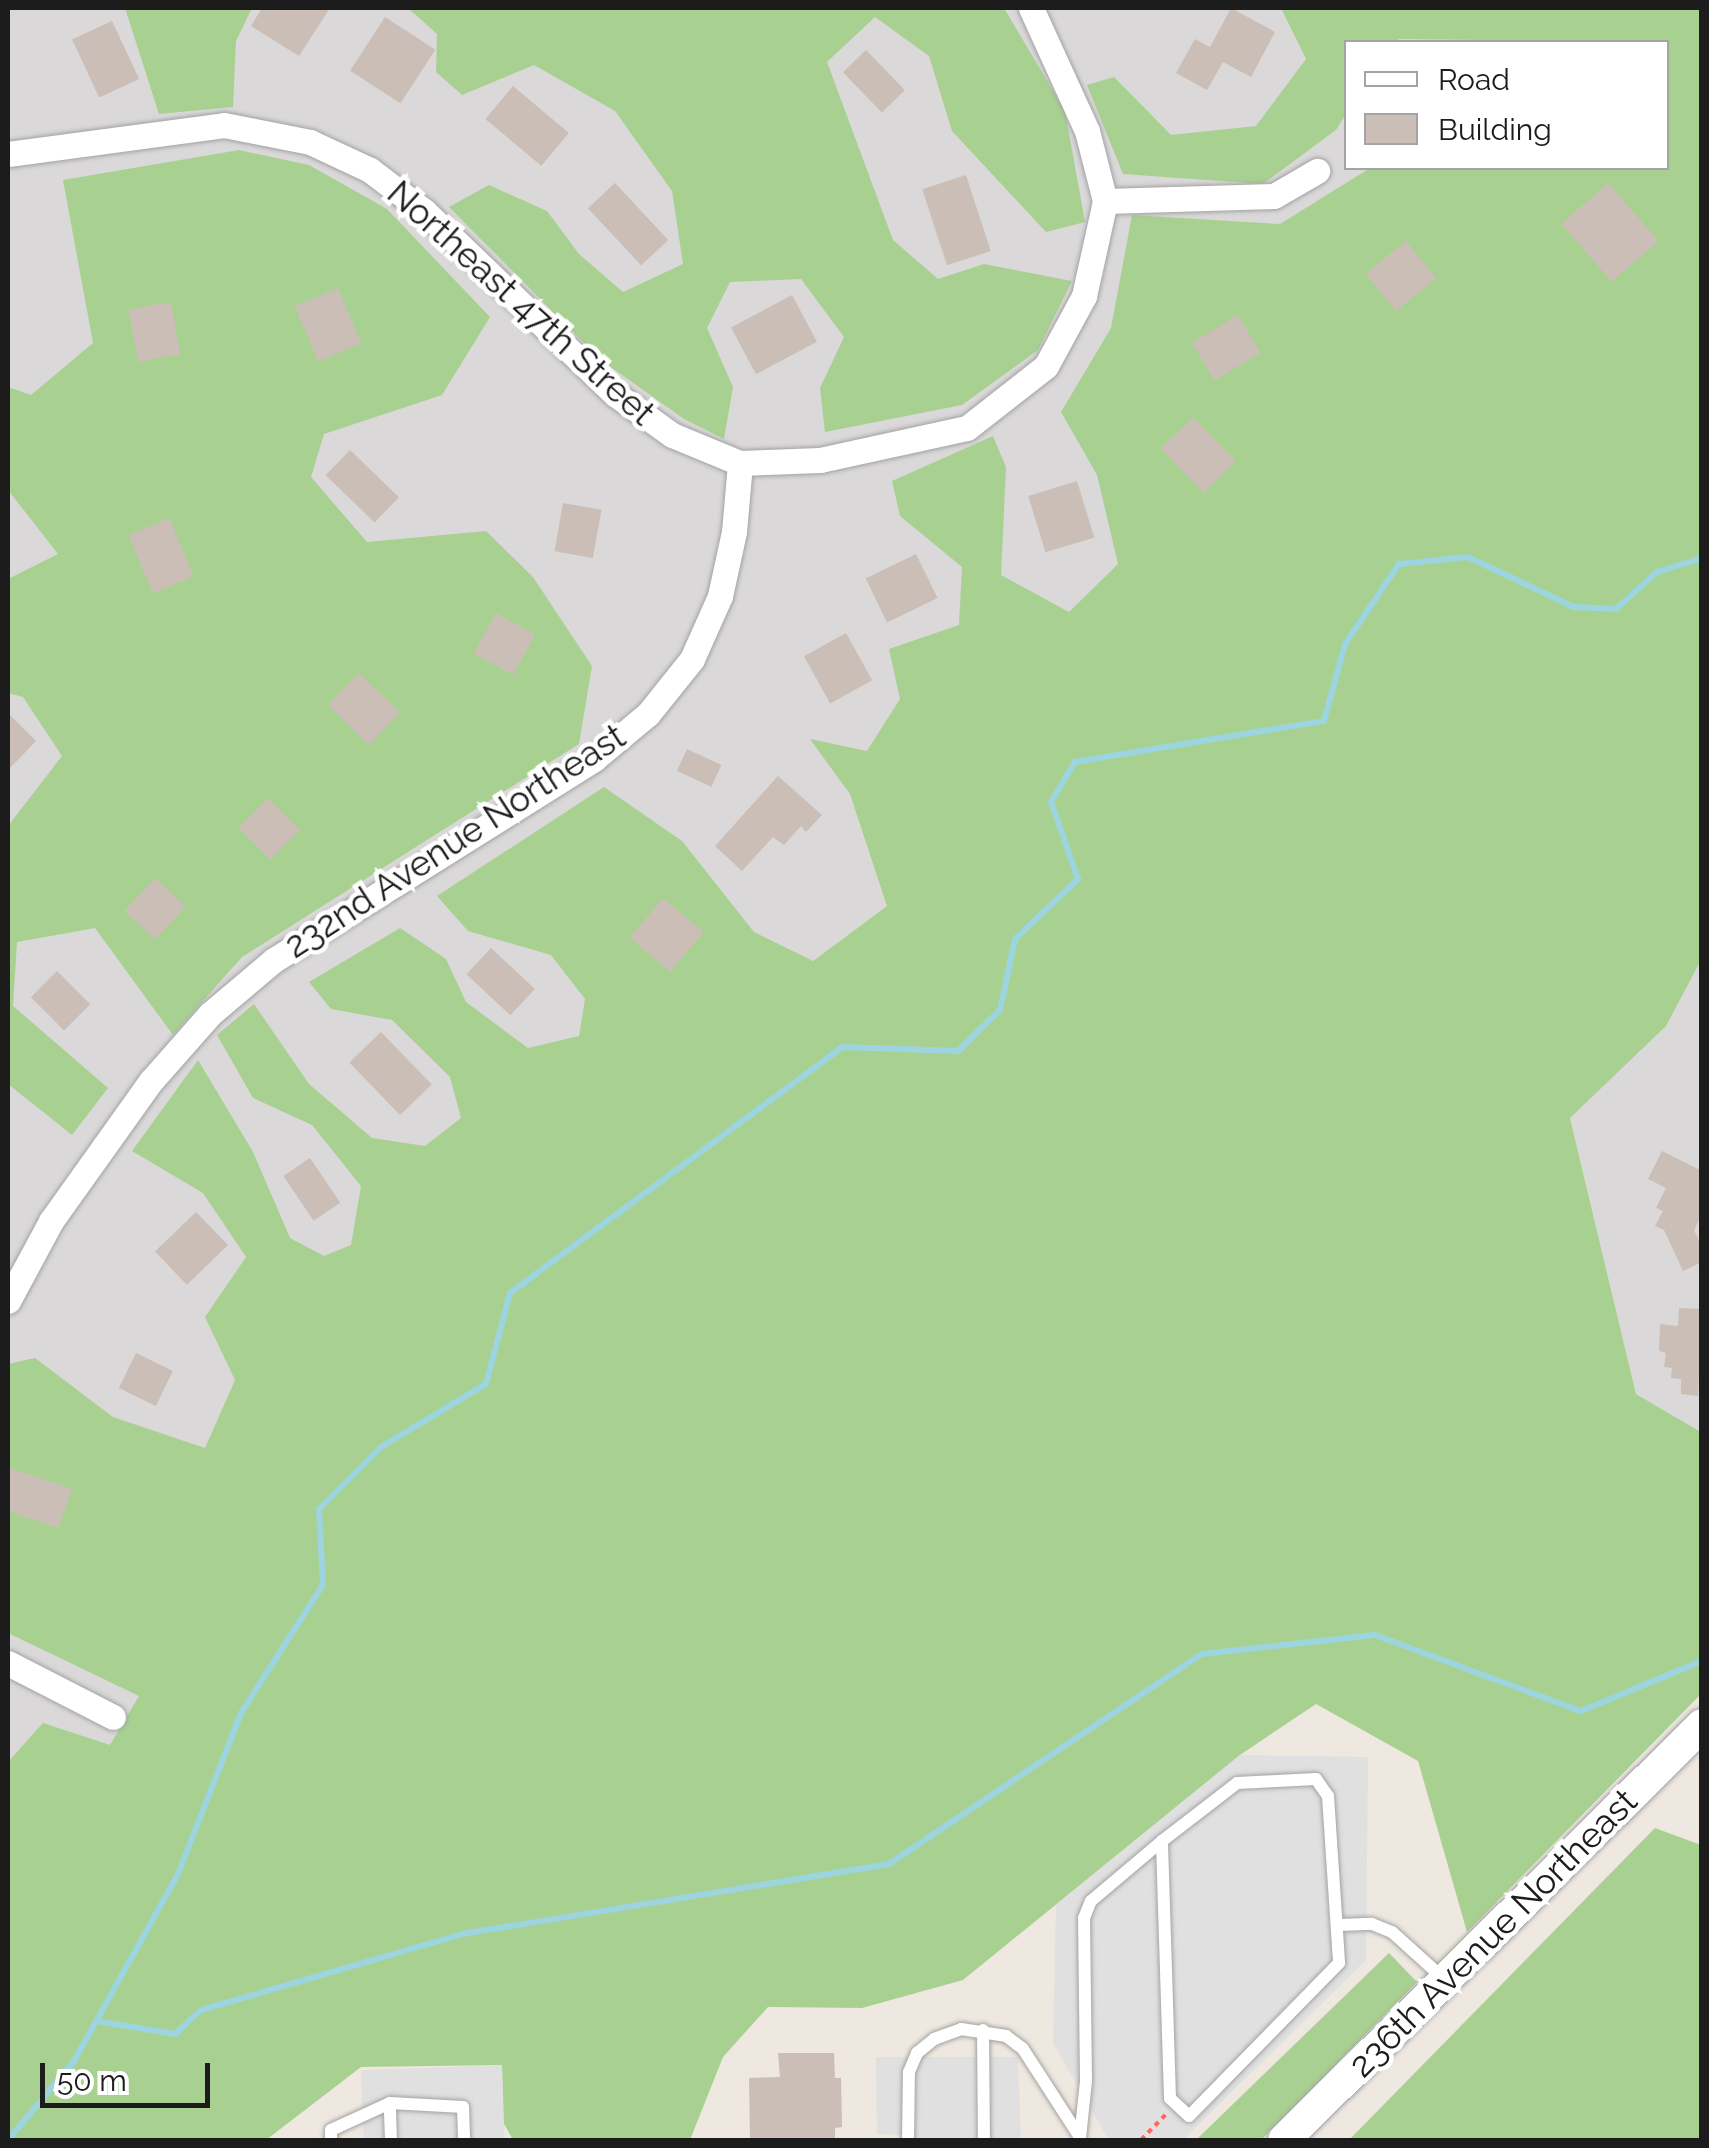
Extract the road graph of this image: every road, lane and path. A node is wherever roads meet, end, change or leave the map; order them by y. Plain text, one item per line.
1 (1032, 8) edge
2 (8, 154) edge
3 (1317, 171) dead end
4 (1105, 201) junction
5 (740, 463) junction
6 (8, 1301) edge
7 (8, 1663) edge
8 (113, 1717) dead end
9 (1702, 1725) edge
10 (1162, 1842) junction
11 (1339, 1925) junction
12 (1445, 1980) junction
13 (983, 2030) junction
14 (390, 2103) junction
15 (1081, 2139) edge
16 (331, 2140) edge
17 (391, 2140) edge
18 (464, 2140) edge
19 (908, 2140) edge
20 (984, 2140) edge
21 (1284, 2140) edge

1 - 4 street
2 - 5 street, Northeast 47th Street
3 - 4 street
4 - 5 street
5 - 6 street, 232nd Avenue Northeast
7 - 8 street
9 - 12 street, 236th Avenue Northeast
10 - 11 lane
10 - 11 lane
10 - 15 lane
11 - 12 lane
12 - 21 street, 236th Avenue Northeast
13 - 15 lane
13 - 19 lane
13 - 20 lane
14 - 16 lane
14 - 17 lane
14 - 18 lane

